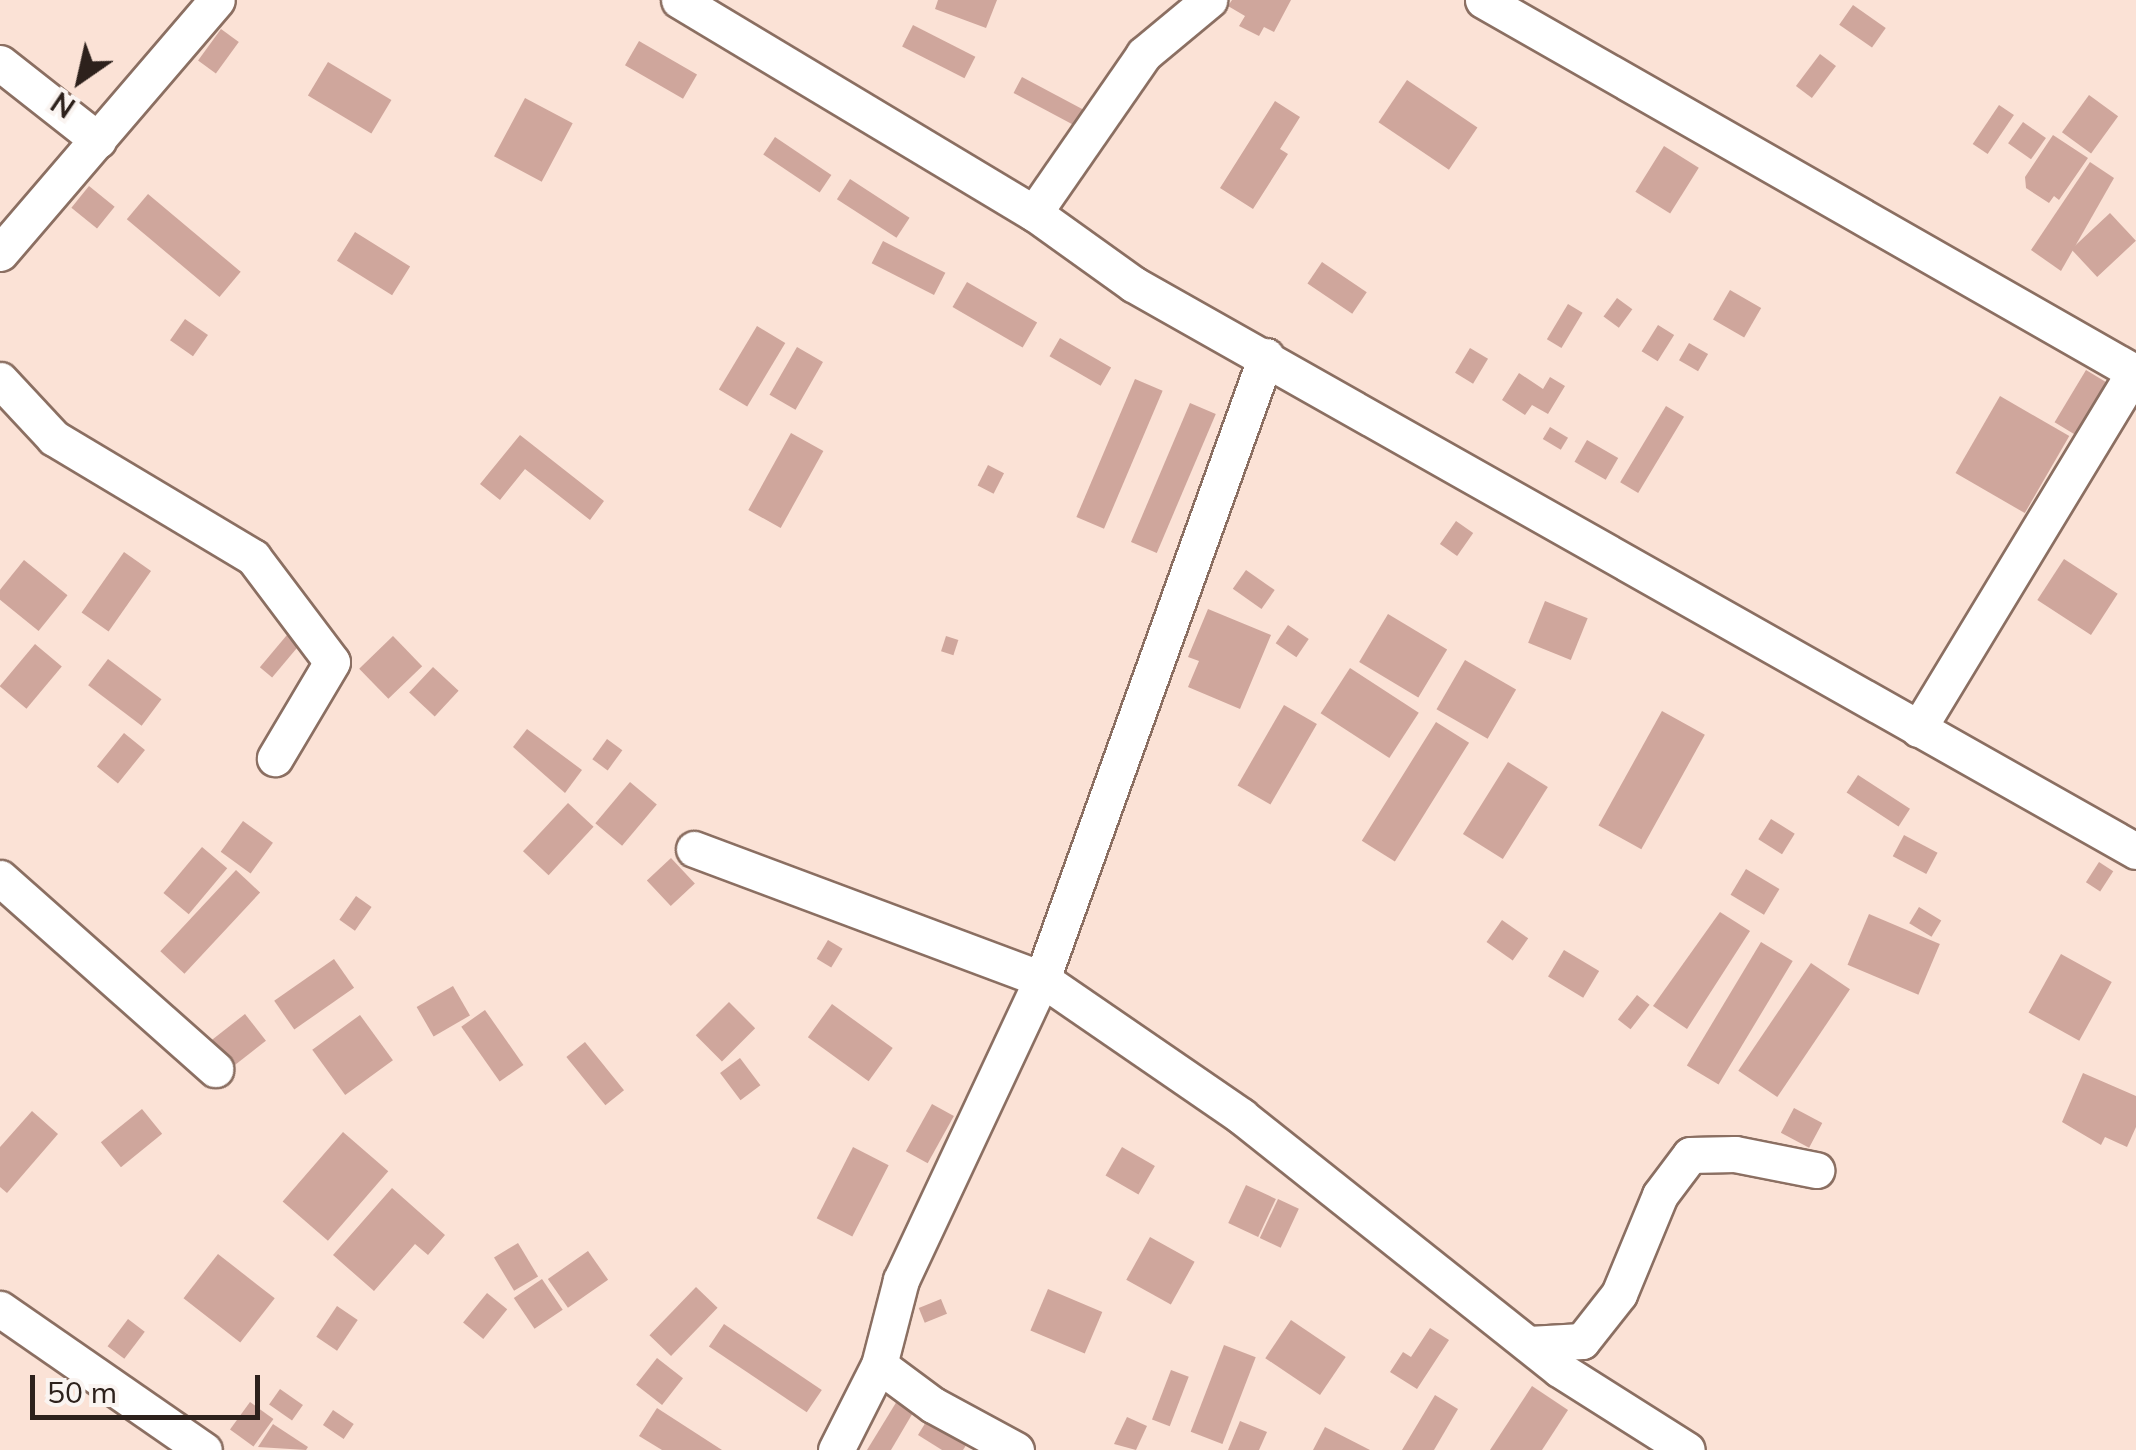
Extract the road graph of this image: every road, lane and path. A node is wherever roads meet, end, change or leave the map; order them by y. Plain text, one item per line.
1 (217, 0) edge
2 (679, 0) edge
3 (1209, 0) edge
4 (1483, 0) edge
5 (1526, 11) edge
6 (0, 64) edge
7 (98, 140) junction
8 (1034, 213) junction
9 (0, 253) edge
10 (1266, 356) junction
11 (2135, 372) edge
12 (0, 380) edge
13 (1918, 729) junction
14 (276, 758) dead end
15 (694, 849) dead end
16 (2136, 851) edge
17 (0, 878) edge
18 (1042, 979) junction
19 (215, 1069) dead end
20 (1816, 1170) dead end
21 (0, 1309) edge
22 (1529, 1344) junction
23 (879, 1365) junction
24 (204, 1450) edge
25 (836, 1450) edge
26 (1016, 1450) edge
27 (1686, 1450) edge

1 - 7 street
2 - 8 street
3 - 8 street
4 - 5 street
5 - 11 street
6 - 7 street
7 - 9 street
8 - 10 street
10 - 13 street
10 - 18 street
11 - 13 street
12 - 14 street
13 - 16 street
15 - 18 street
17 - 19 street
18 - 22 street
18 - 23 street
20 - 22 street
21 - 24 street
22 - 27 street
23 - 25 street
23 - 26 street

